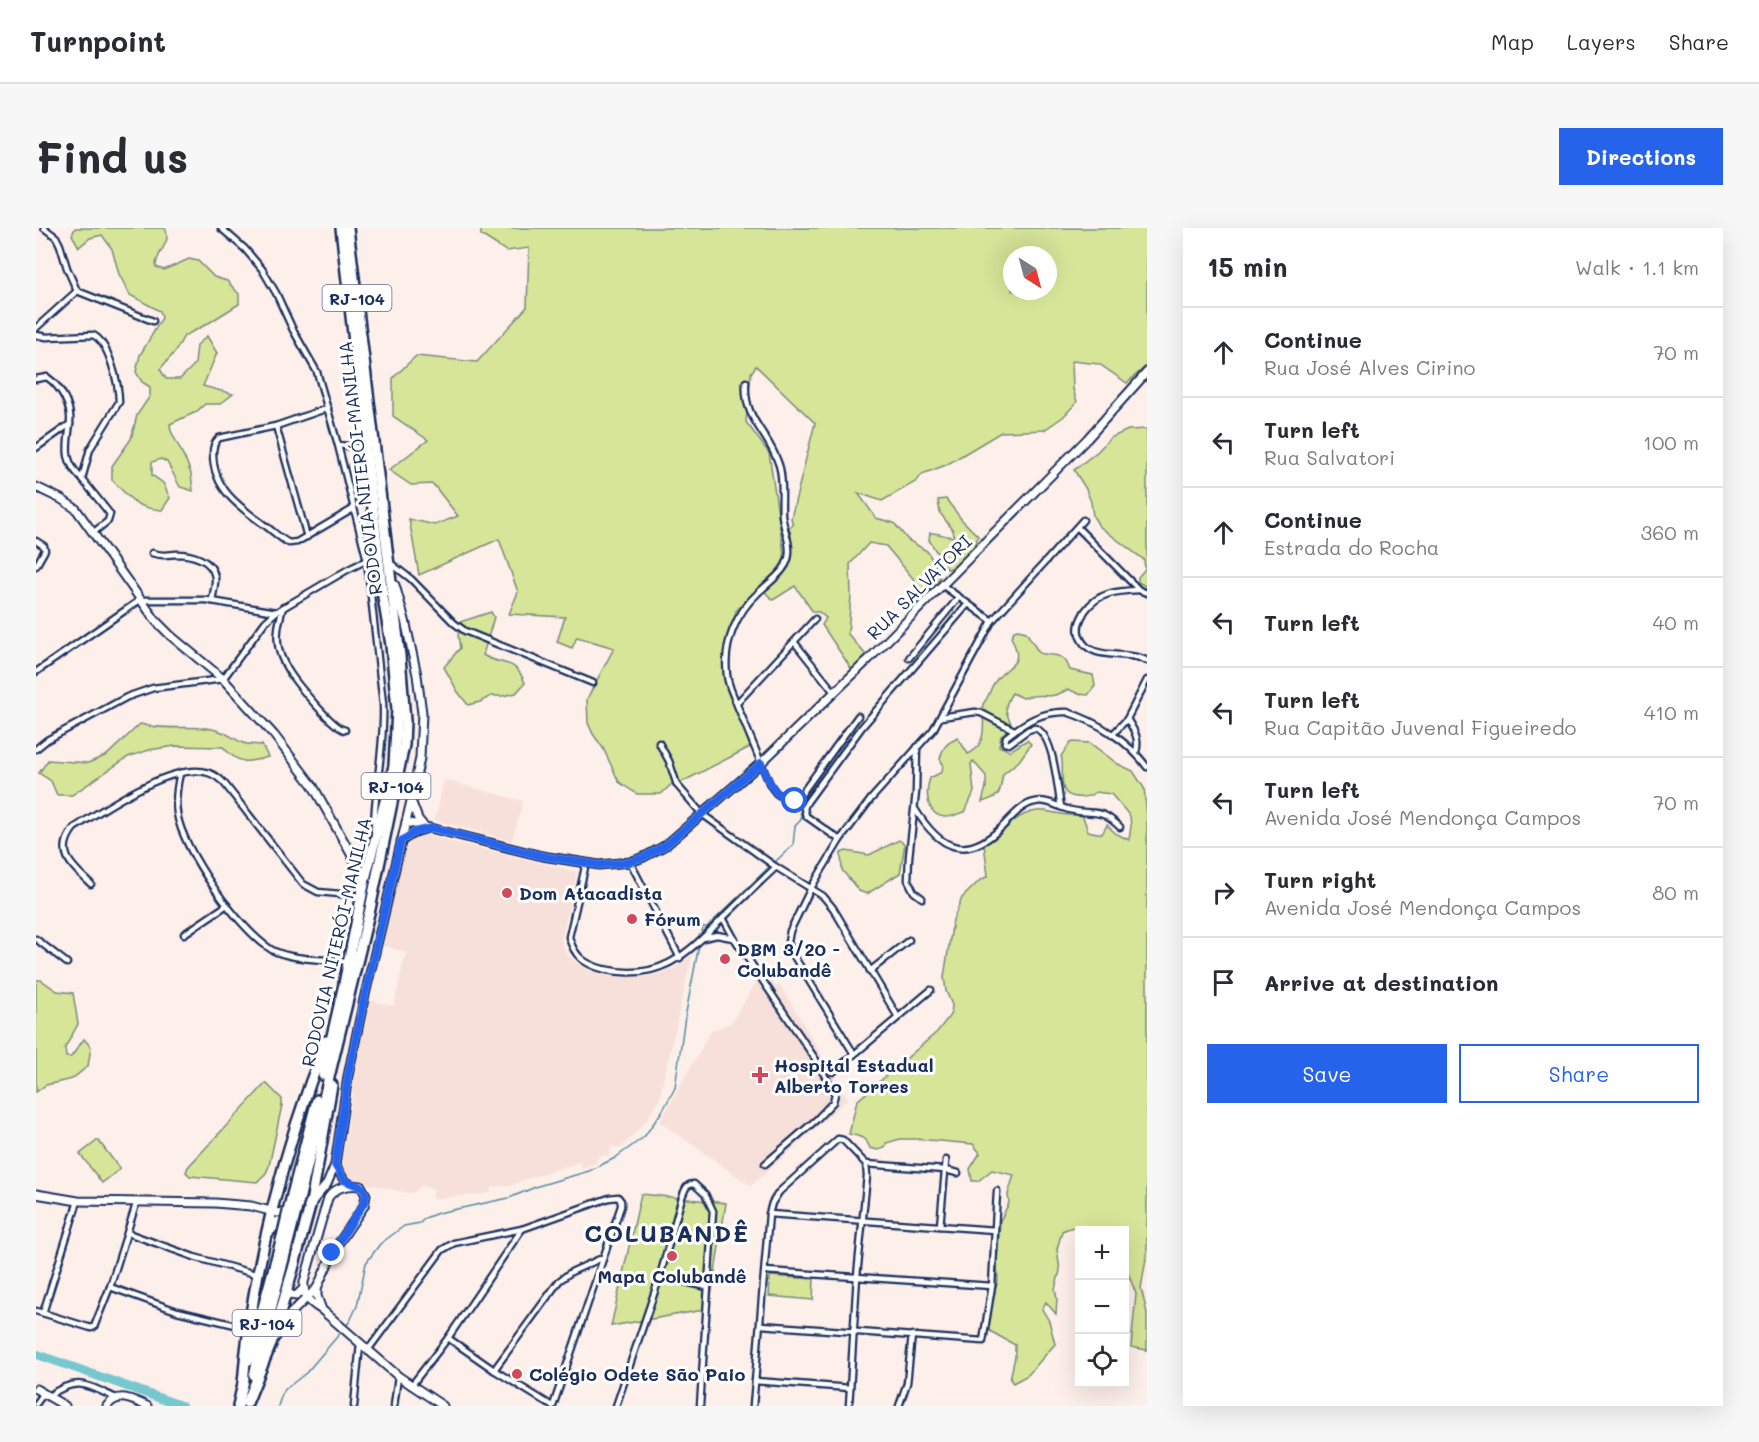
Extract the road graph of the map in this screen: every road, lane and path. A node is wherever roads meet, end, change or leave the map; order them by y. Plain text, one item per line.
1 (44, 228) edge
2 (221, 228) edge
3 (341, 228) edge
4 (348, 228) edge
5 (76, 291) junction
6 (153, 321) dead end
7 (36, 328) edge
8 (36, 335) edge
9 (1147, 372) edge
10 (36, 379) edge
11 (746, 382) dead end
12 (328, 408) junction
13 (70, 424) junction
14 (276, 426) junction
15 (338, 445) junction
16 (36, 448) edge
17 (366, 448) junction
18 (82, 478) junction
19 (36, 488) edge
20 (353, 509) junction
21 (1083, 520) dead end
22 (1077, 527) junction
23 (94, 532) junction
24 (307, 537) junction
25 (36, 541) edge
26 (152, 553) dead end
27 (367, 560) junction
28 (385, 562) junction
29 (36, 566) edge
30 (942, 585) junction
31 (1139, 590) junction
32 (1147, 593) edge
33 (959, 597) junction
34 (140, 600) junction
35 (212, 601) junction
36 (968, 604) junction
37 (283, 607) junction
38 (276, 612) junction
39 (815, 619) dead end
40 (992, 621) junction
41 (795, 642) junction
42 (909, 658) dead end
43 (1147, 661) edge
44 (36, 672) edge
45 (223, 679) junction
46 (1147, 680) edge
47 (592, 682) dead end
48 (834, 692) junction
49 (737, 704) junction
50 (858, 716) dead end
51 (941, 717) junction
52 (1127, 719) junction
53 (345, 730) dead end
54 (1014, 730) junction
55 (1112, 735) junction
56 (659, 743) dead end
57 (917, 747) junction
58 (36, 750) edge
59 (1136, 752) junction
60 (761, 763) junction
61 (1147, 767) edge
62 (180, 772) junction
63 (411, 801) junction
64 (1061, 807) junction
65 (915, 809) junction
66 (702, 814) junction
67 (406, 822) junction
68 (424, 826) junction
69 (1120, 827) dead end
70 (432, 828) junction
71 (840, 840) junction
72 (401, 841) junction
73 (374, 844) junction
74 (354, 860) junction
75 (370, 861) junction
76 (630, 862) junction
77 (586, 863) junction
78 (776, 867) junction
79 (365, 879) junction
80 (91, 884) dead end
81 (811, 888) junction
82 (362, 896) junction
83 (922, 898) dead end
84 (227, 905) junction
85 (723, 918) junction
86 (184, 934) dead end
87 (703, 938) junction
88 (734, 938) junction
89 (36, 939) edge
90 (909, 940) dead end
91 (680, 958) junction
92 (349, 962) junction
93 (67, 963) dead end
94 (870, 970) junction
95 (931, 990) dead end
96 (341, 1013) junction
97 (898, 1017) junction
98 (854, 1054) junction
99 (833, 1072) dead end
100 (946, 1160) dead end
101 (765, 1164) dead end
102 (866, 1164) junction
103 (335, 1165) junction
104 (945, 1170) junction
105 (958, 1173) dead end
106 (351, 1185) junction
107 (996, 1191) dead end
108 (277, 1192) junction
109 (36, 1194) edge
110 (78, 1201) junction
111 (137, 1201) junction
112 (311, 1203) junction
113 (295, 1208) junction
114 (275, 1212) junction
115 (324, 1214) junction
116 (769, 1214) junction
117 (863, 1219) junction
118 (290, 1221) junction
119 (940, 1226) junction
120 (522, 1229) junction
121 (995, 1230) junction
122 (128, 1233) junction
123 (267, 1234) junction
124 (285, 1238) junction
125 (302, 1238) junction
126 (603, 1258) junction
127 (765, 1272) junction
128 (259, 1275) junction
129 (660, 1276) junction
130 (857, 1276) junction
131 (992, 1286) junction
132 (110, 1287) junction
133 (707, 1287) junction
134 (304, 1288) junction
135 (317, 1288) junction
136 (287, 1291) junction
137 (307, 1299) junction
138 (322, 1310) junction
139 (36, 1311) edge
140 (43, 1313) junction
141 (760, 1325) junction
142 (248, 1328) junction
143 (854, 1331) junction
144 (912, 1335) junction
145 (448, 1338) junction
146 (271, 1344) junction
147 (360, 1344) junction
148 (368, 1350) junction
149 (494, 1370) junction
150 (398, 1376) junction
151 (755, 1381) junction
152 (243, 1384) junction
153 (411, 1386) junction
154 (850, 1388) junction
155 (36, 1389) edge
156 (46, 1395) junction
157 (116, 1398) junction
158 (36, 1404) edge
159 (244, 1405) edge
160 (64, 1406) edge
161 (107, 1406) edge
162 (147, 1406) edge
163 (354, 1406) edge
164 (394, 1406) edge
165 (443, 1406) edge
166 (552, 1406) edge
167 (616, 1406) edge
168 (700, 1406) edge
169 (753, 1406) edge
170 (849, 1406) edge
171 (899, 1406) edge

1 - 5 street
2 - 12 street
3 - 17 highway, RODOVIA NITERÓI-MANILHA / RJ-104
4 - 28 highway, RODOVIA NITERÓI-MANILHA / RJ-104
5 - 6 street
5 - 7 street
8 - 18 street
9 - 30 street, RUA SALVATORI
10 - 13 street
11 - 49 street
12 - 14 street
12 - 15 street
13 - 16 street
13 - 18 street
14 - 24 street
14 - 24 street
15 - 17 street
15 - 20 street
17 - 28 highway, RODOVIA NITERÓI-MANILHA / RJ-104
18 - 23 street
19 - 23 street
20 - 24 street
20 - 27 street
21 - 22 street
22 - 31 street
22 - 40 street
23 - 34 street
25 - 29 street
26 - 35 street
27 - 28 street
27 - 37 street
27 - 73 street
28 - 47 street
28 - 63 street
28 - 73 highway, RODOVIA NITERÓI-MANILHA / RJ-104
28 - 96 highway, RODOVIA NITERÓI-MANILHA / RJ-104
30 - 33 street
30 - 48 street, RUA SALVATORI
31 - 32 street
31 - 43 street
33 - 36 street
33 - 42 street
34 - 35 street
34 - 44 street
34 - 45 street
35 - 38 street
36 - 40 street
36 - 71 street
37 - 38 street
37 - 53 street
38 - 45 street
39 - 41 street
40 - 51 street
41 - 48 street
41 - 49 street
45 - 58 street
45 - 74 street
46 - 52 street
48 - 60 street, RUA SALVATORI
49 - 60 street
50 - 60 street
51 - 54 street
51 - 57 street
52 - 55 street
52 - 59 street
54 - 55 street
54 - 64 street
55 - 59 street
56 - 66 street
57 - 65 street
57 - 71 street
59 - 61 street
60 - 66 street, RUA SALVATORI
62 - 80 street
62 - 82 street
62 - 84 street
63 - 67 street
63 - 68 street
64 - 65 street
64 - 69 street
65 - 83 street
66 - 76 street, RUA SALVATORI
66 - 78 street
67 - 68 street, RUA SALVATORI
67 - 72 street
68 - 70 street, RUA SALVATORI
70 - 72 street
70 - 77 street, RUA SALVATORI
71 - 81 street
72 - 103 street
73 - 75 highway, RODOVIA NITERÓI-MANILHA / RJ-104
74 - 75 street
74 - 79 street
75 - 79 highway, RODOVIA NITERÓI-MANILHA / RJ-104
76 - 77 street, RUA SALVATORI
76 - 91 street
77 - 91 street
78 - 81 street
78 - 85 street
79 - 82 highway, RODOVIA NITERÓI-MANILHA / RJ-104
81 - 94 street
81 - 98 street
82 - 92 highway, RODOVIA NITERÓI-MANILHA / RJ-104
84 - 86 street
84 - 92 street
85 - 87 street
85 - 88 street
87 - 88 street
87 - 91 street
88 - 101 street
89 - 93 street
90 - 94 street
92 - 96 highway, RODOVIA NITERÓI-MANILHA / RJ-104
94 - 97 street
95 - 97 street
96 - 108 highway
96 - 112 highway
96 - 124 highway, RODOVIA NITERÓI-MANILHA / RJ-104, bridge
97 - 98 street
98 - 99 street
100 - 104 street
102 - 104 street
102 - 116 street
102 - 117 street
103 - 106 street
103 - 112 street
104 - 105 street
104 - 119 street
106 - 115 street, RJ-104
106 - 135 street
107 - 121 street
108 - 113 highway
108 - 114 highway
109 - 110 street
110 - 111 street
110 - 140 street
111 - 114 street
111 - 122 street
112 - 113 street
112 - 115 street
112 - 125 highway
113 - 114 street
114 - 118 street
114 - 123 highway
115 - 134 street, RJ-104
116 - 117 street
116 - 127 street
117 - 119 street
117 - 130 street
118 - 123 highway
118 - 125 street
119 - 121 street
120 - 126 street
120 - 145 street
120 - 148 street
121 - 131 street
122 - 128 street
122 - 132 street
123 - 128 highway
124 - 152 highway, RODOVIA NITERÓI-MANILHA / RJ-104
124 - 159 highway, RODOVIA NITERÓI-MANILHA / RJ-104
125 - 136 highway
126 - 149 street
126 - 166 street
127 - 130 street
127 - 141 street
128 - 142 highway
129 - 133 street
129 - 133 street
129 - 167 street
130 - 131 street
130 - 143 street
131 - 144 street
132 - 140 street
132 - 142 street
133 - 168 street
134 - 135 street, RJ-104
134 - 136 street, RJ-104
134 - 137 street
135 - 137 street
135 - 138 street
136 - 146 highway
137 - 138 street
137 - 146 street
138 - 147 street
139 - 140 street
141 - 143 street
141 - 151 street
142 - 152 highway
143 - 144 street
143 - 154 street
144 - 171 street
145 - 149 street
145 - 153 street
146 - 159 highway
147 - 148 street
147 - 163 street
148 - 150 street
149 - 166 street
150 - 153 street
150 - 164 street
151 - 154 street
151 - 169 street
152 - 159 highway, RODOVIA NITERÓI-MANILHA / RJ-104
153 - 165 street
154 - 170 street
155 - 156 street
156 - 157 street
156 - 158 street
156 - 160 street
157 - 161 street
157 - 162 street

